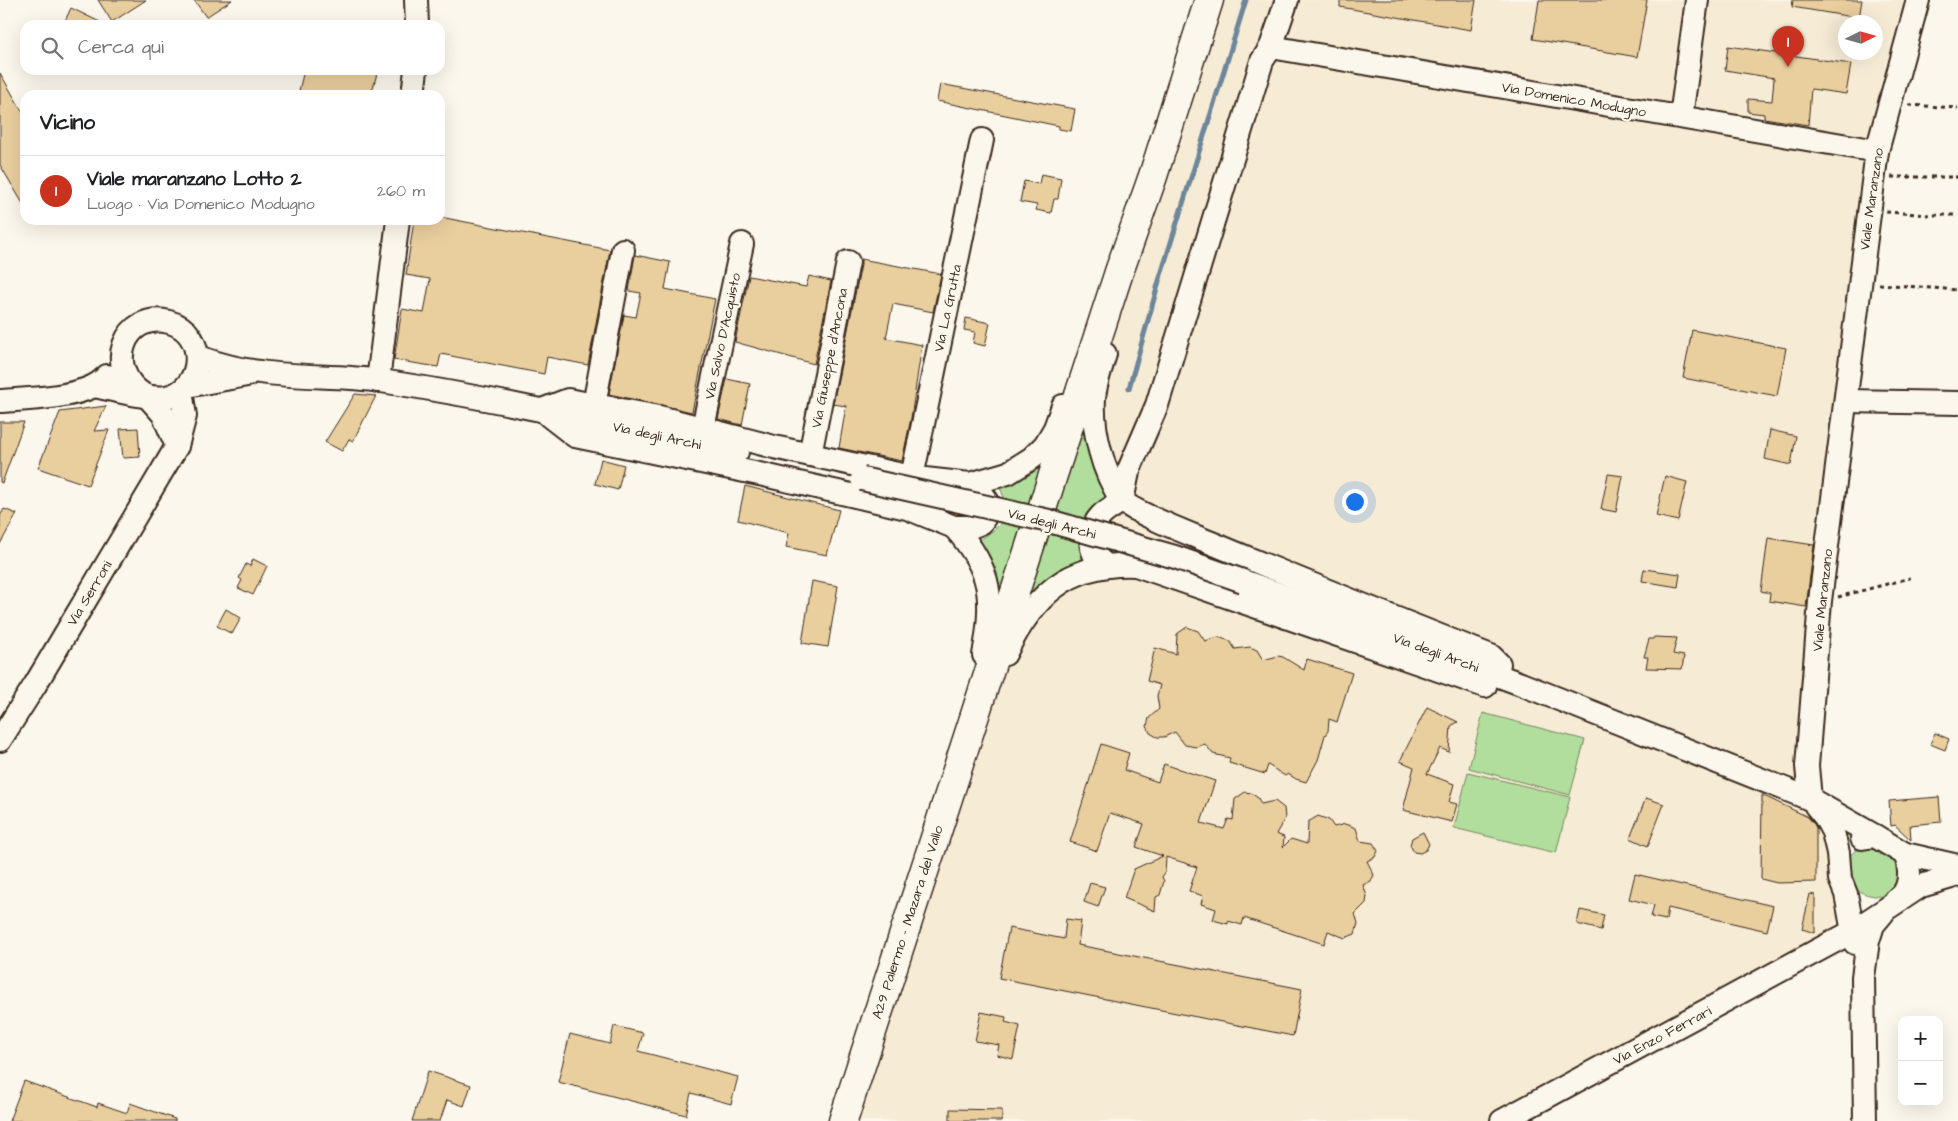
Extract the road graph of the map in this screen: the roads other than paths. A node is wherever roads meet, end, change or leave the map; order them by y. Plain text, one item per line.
1 (416, 0) edge
2 (1209, 0) edge
3 (1287, 0) edge
4 (1697, 0) edge
5 (1918, 0) edge
6 (417, 20) edge
7 (1271, 47) junction
8 (415, 75) edge
9 (414, 90) edge
10 (1680, 118) junction
11 (982, 140) dead end
12 (1877, 151) junction
13 (397, 225) edge
14 (742, 244) dead end
15 (623, 250) dead end
16 (848, 262) dead end
17 (1119, 272) junction
18 (198, 357) junction
19 (121, 365) junction
20 (260, 372) junction
21 (378, 381) junction
22 (94, 386) junction
23 (184, 388) junction
24 (146, 395) junction
25 (0, 401) edge
26 (1846, 401) junction
27 (1958, 403) edge
28 (594, 405) junction
29 (542, 410) junction
30 (703, 428) junction
31 (177, 446) junction
32 (810, 455) junction
33 (912, 477) junction
34 (970, 484) junction
35 (1122, 501) junction
36 (954, 527) junction
37 (1106, 565) junction
38 (1521, 684) junction
39 (972, 722) junction
40 (0, 740) edge
41 (1810, 799) junction
42 (1875, 836) junction
43 (1838, 853) junction
44 (1905, 854) junction
45 (1958, 866) edge
46 (1958, 875) edge
47 (1846, 894) junction
48 (1899, 899) junction
49 (1853, 931) junction
50 (1821, 949) junction
51 (1863, 978) junction
52 (843, 1121) edge
53 (1502, 1121) edge
54 (1866, 1121) edge

1 - 6 street
2 - 17 main road, A29 Palermo - Mazara del Vallo
3 - 7 street
4 - 10 street
5 - 12 street, Viale Maranzano
7 - 10 street, Via Domenico Modugno
7 - 35 street
8 - 9 street
10 - 12 street, Via Domenico Modugno
11 - 33 street, Via La Grutta
12 - 26 street, Viale Maranzano
13 - 21 street
14 - 30 street, Via Salvo D'Acquisto
15 - 28 street
16 - 32 street, Via Giuseppe d'Ancona
17 - 34 street
17 - 35 street
17 - 39 main road, A29 Palermo - Mazara del Vallo
18 - 19 street
18 - 20 street, Via degli Archi
18 - 23 street
19 - 22 street
19 - 24 street
20 - 21 street, Via degli Archi
20 - 23 street, Via degli Archi
21 - 29 street, Via degli Archi
22 - 24 street
22 - 25 street
23 - 24 street
23 - 31 street, Via Serroni
24 - 31 street
26 - 27 street
26 - 41 street, Viale Maranzano
28 - 29 street
28 - 30 street
29 - 36 street
29 - 38 street, Via degli Archi, bridge
30 - 32 street
31 - 40 street, Via Serroni
32 - 33 street
33 - 34 street
34 - 36 street
35 - 37 street
35 - 38 street
36 - 39 street
37 - 38 street
37 - 39 street
38 - 41 street, Via degli Archi
39 - 52 main road, A29 Palermo - Mazara del Vallo
41 - 42 street, Via degli Archi
41 - 43 street
42 - 43 street
42 - 44 street
43 - 47 street
44 - 45 street
44 - 48 street
46 - 48 street
47 - 48 street
47 - 49 street
47 - 50 street
48 - 49 street, Via Enzo Ferrari
48 - 51 street
49 - 50 street, Via Enzo Ferrari
49 - 51 street
50 - 53 street, Via Enzo Ferrari
51 - 54 street

